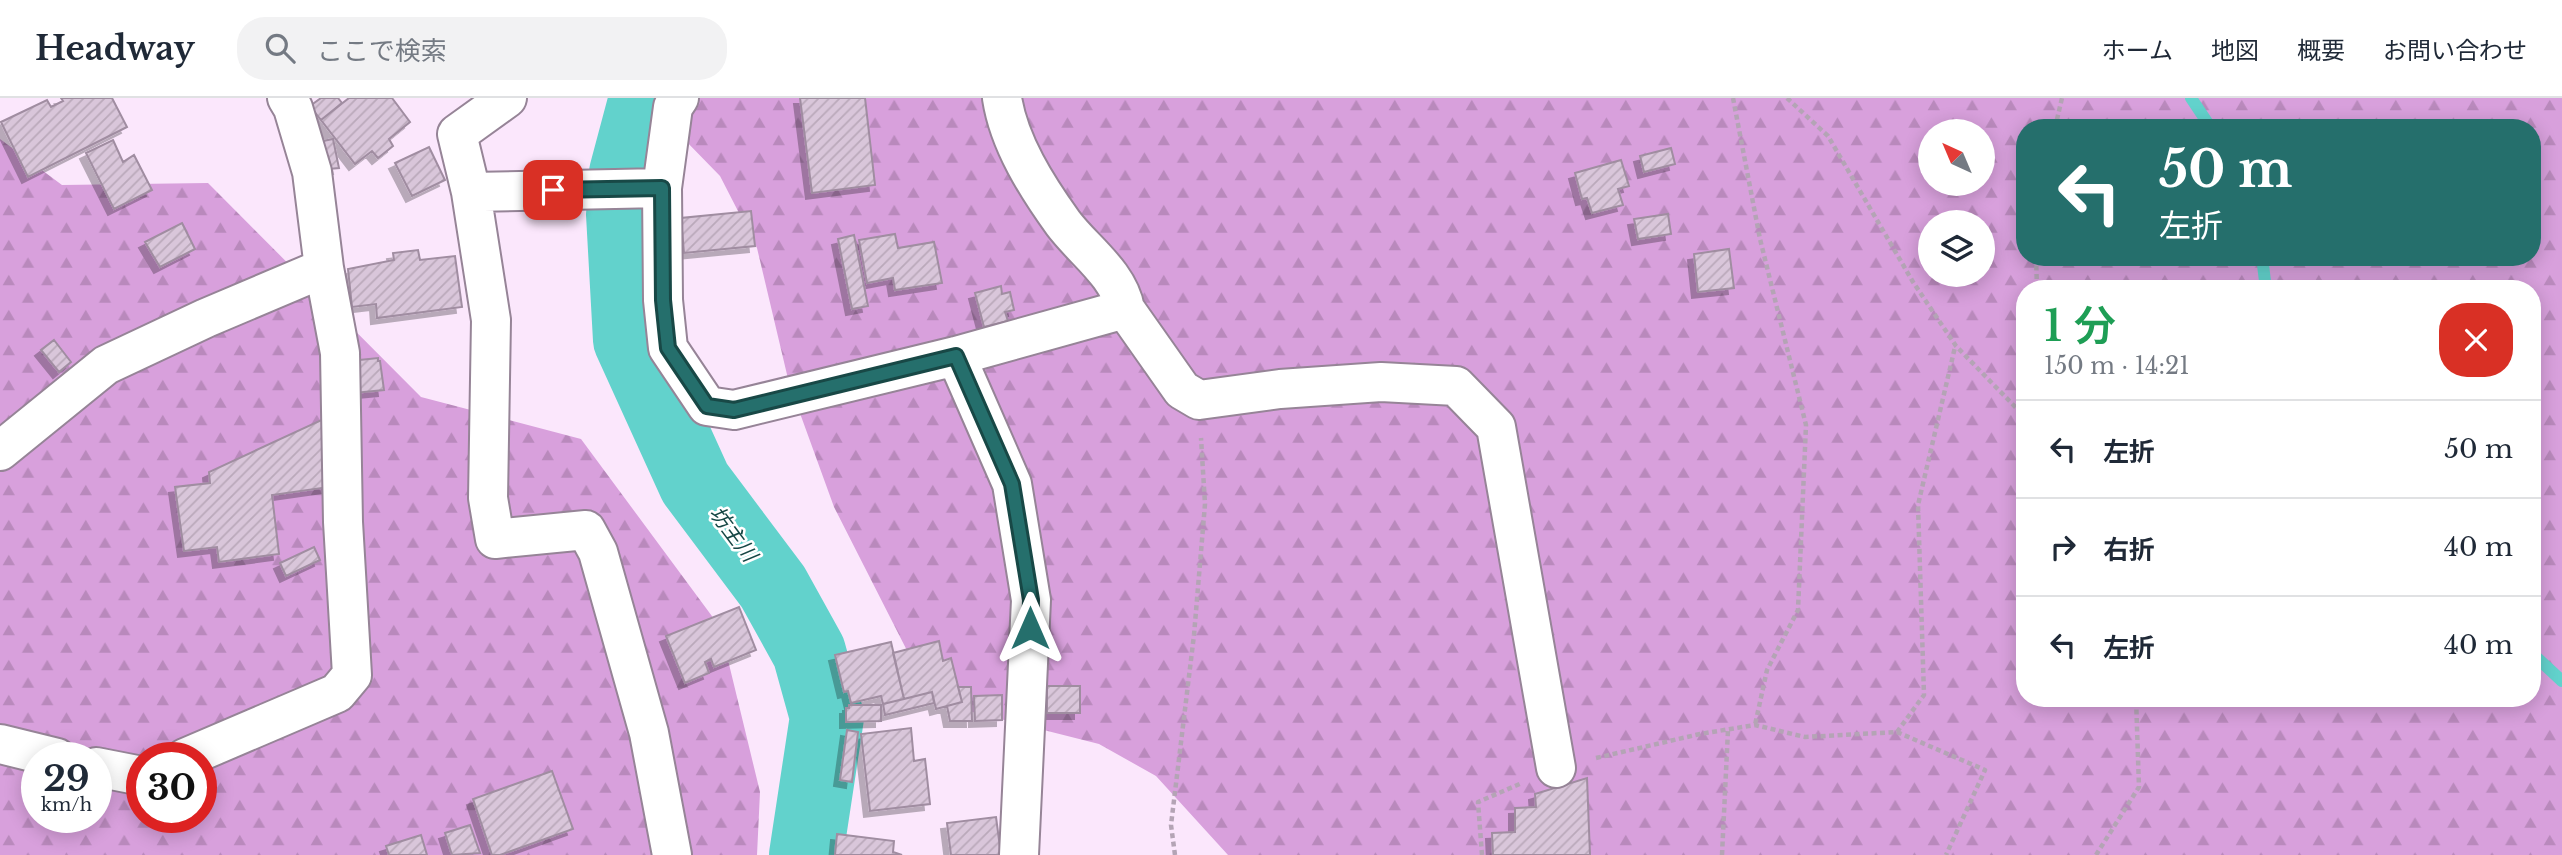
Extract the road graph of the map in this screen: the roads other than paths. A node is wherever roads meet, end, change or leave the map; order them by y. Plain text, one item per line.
1 (287, 98) edge
2 (507, 98) edge
3 (679, 98) edge
4 (1002, 98) edge
5 (662, 188) junction
6 (471, 192) junction
7 (324, 268) junction
8 (1125, 309) junction
9 (956, 356) junction
10 (0, 451) edge
11 (0, 744) edge
12 (217, 745) edge
13 (21, 749) edge
14 (1556, 768) road end
15 (672, 855) edge
16 (1020, 855) edge

1 - 7 street
2 - 6 street
3 - 5 street
4 - 8 street
5 - 6 street
5 - 9 street
6 - 15 street
7 - 10 street
7 - 12 street
8 - 9 street
8 - 14 street
9 - 16 street
11 - 13 street

